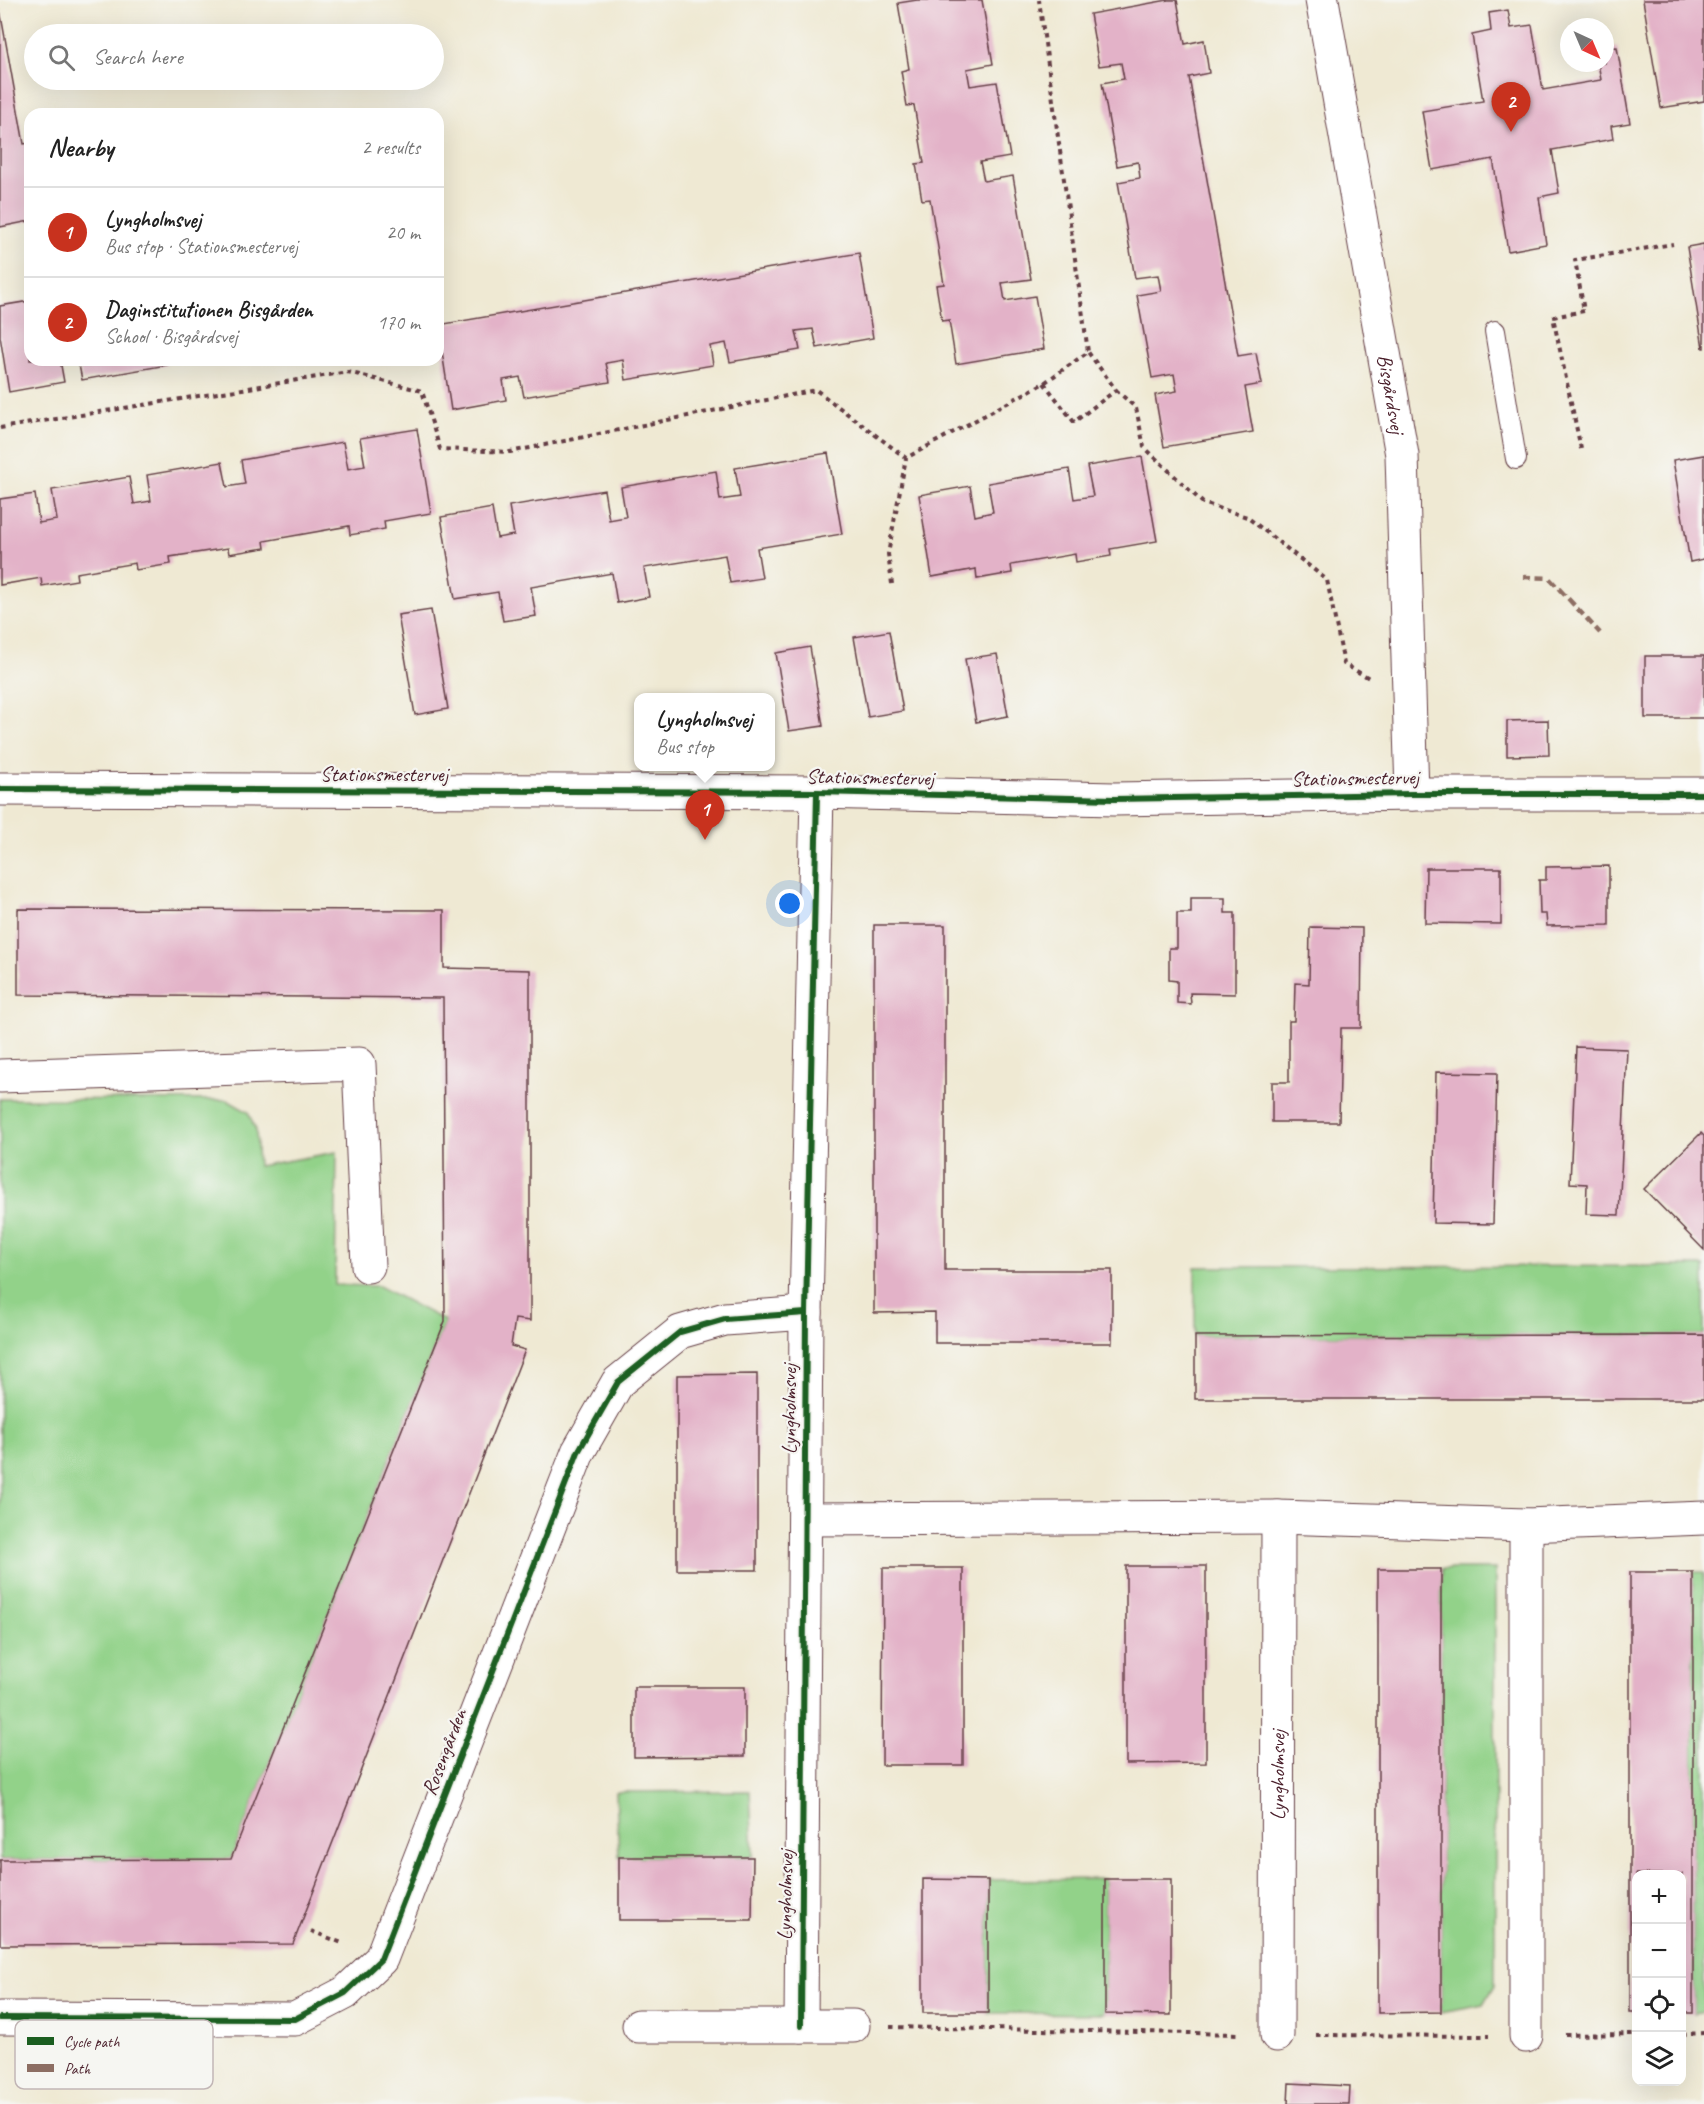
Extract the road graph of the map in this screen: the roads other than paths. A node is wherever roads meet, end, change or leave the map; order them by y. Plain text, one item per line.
1 (1323, 0) edge
2 (1495, 331) dead end
3 (1516, 459) dead end
4 (0, 789) edge
5 (817, 792) junction
6 (1412, 794) junction
7 (1704, 794) edge
8 (0, 1076) edge
9 (368, 1266) dead end
10 (806, 1313) junction
11 (1278, 1517) junction
12 (1704, 1518) edge
13 (806, 1519) junction
14 (1526, 1525) junction
15 (0, 2018) edge
16 (639, 2026) dead end
17 (801, 2026) junction
18 (853, 2026) dead end
19 (1277, 2035) dead end
20 (1526, 2036) dead end

1 - 6 street, Bisgårdsvej
2 - 3 lane
4 - 5 street, Stationsmestervej
5 - 6 street, Stationsmestervej
5 - 10 street, Lyngholmsvej
6 - 7 street, Stationsmestervej
8 - 9 street
10 - 13 street, Lyngholmsvej
10 - 15 street, Rosengården
11 - 13 street
11 - 14 street
11 - 19 street, Lyngholmsvej
12 - 14 street
13 - 17 street, Lyngholmsvej
14 - 20 street
16 - 17 street
17 - 18 street

